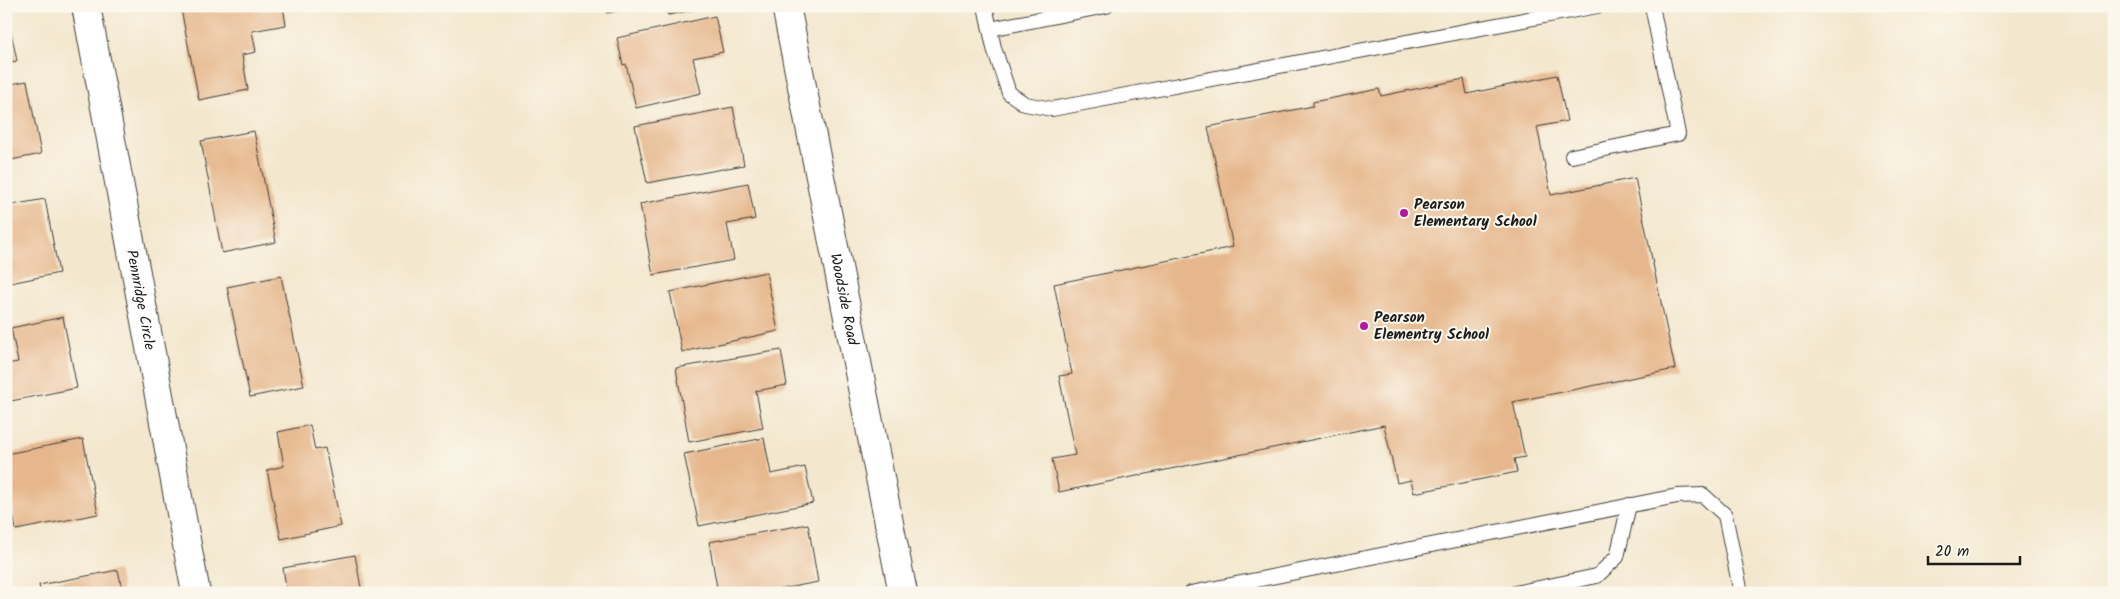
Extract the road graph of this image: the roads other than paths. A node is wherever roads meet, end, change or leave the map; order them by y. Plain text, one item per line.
1 (86, 6) edge
2 (786, 6) edge
3 (985, 6) edge
4 (1106, 6) edge
5 (1597, 6) edge
6 (1652, 6) edge
7 (990, 28) junction
8 (1572, 156) dead end
9 (1629, 505) junction
10 (196, 593) edge
11 (903, 593) edge
12 (1191, 593) edge
13 (1515, 593) edge
14 (1741, 593) edge

1 - 10 street, Pennridge Circle
2 - 11 street, Woodside Road
3 - 7 lane
4 - 7 lane
5 - 7 lane
6 - 8 lane
9 - 12 lane
9 - 13 lane
9 - 14 lane

